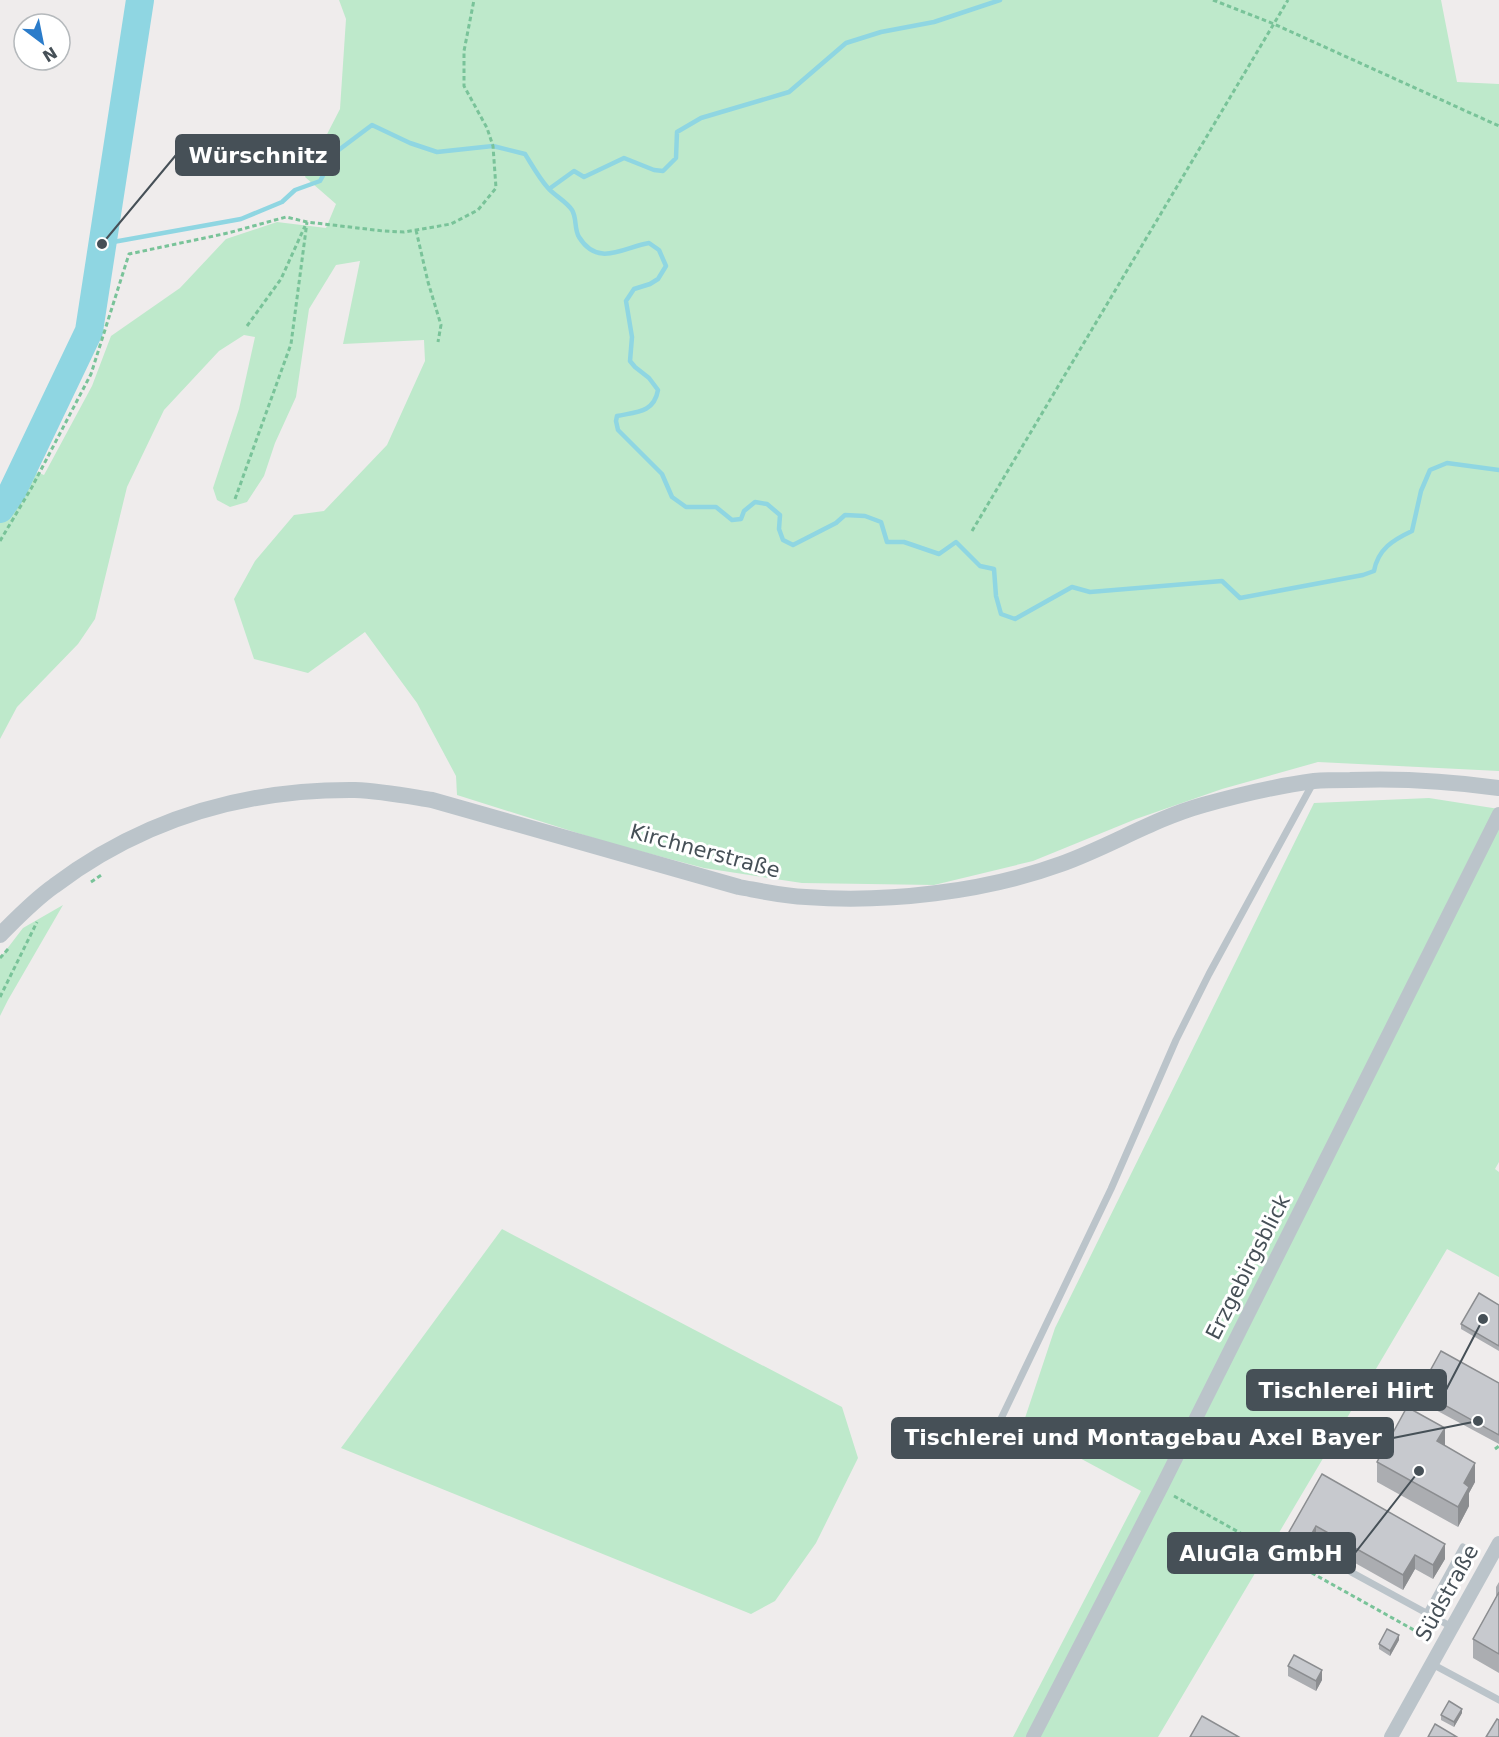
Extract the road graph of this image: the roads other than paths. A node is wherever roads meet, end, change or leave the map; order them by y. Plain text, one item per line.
1 (1315, 781) junction
2 (1499, 788) edge
3 (1499, 814) edge
4 (7, 939) edge
5 (998, 1425) dead end
6 (1499, 1543) edge
7 (1463, 1548) dead end
8 (1351, 1572) dead end
9 (1426, 1613) junction
10 (1452, 1627) junction
11 (1432, 1664) junction
12 (1499, 1700) edge
13 (1033, 1737) edge
14 (1391, 1737) edge

1 - 2 street, Kirchnerstraße
1 - 4 street, Kirchnerstraße
1 - 5 lane
3 - 13 street, Erzgebirgsblick
6 - 10 street, Südstraße
7 - 9 lane
8 - 9 lane
9 - 10 lane
10 - 11 street, Südstraße
11 - 12 lane, Südstraße
11 - 14 street, Südstraße

